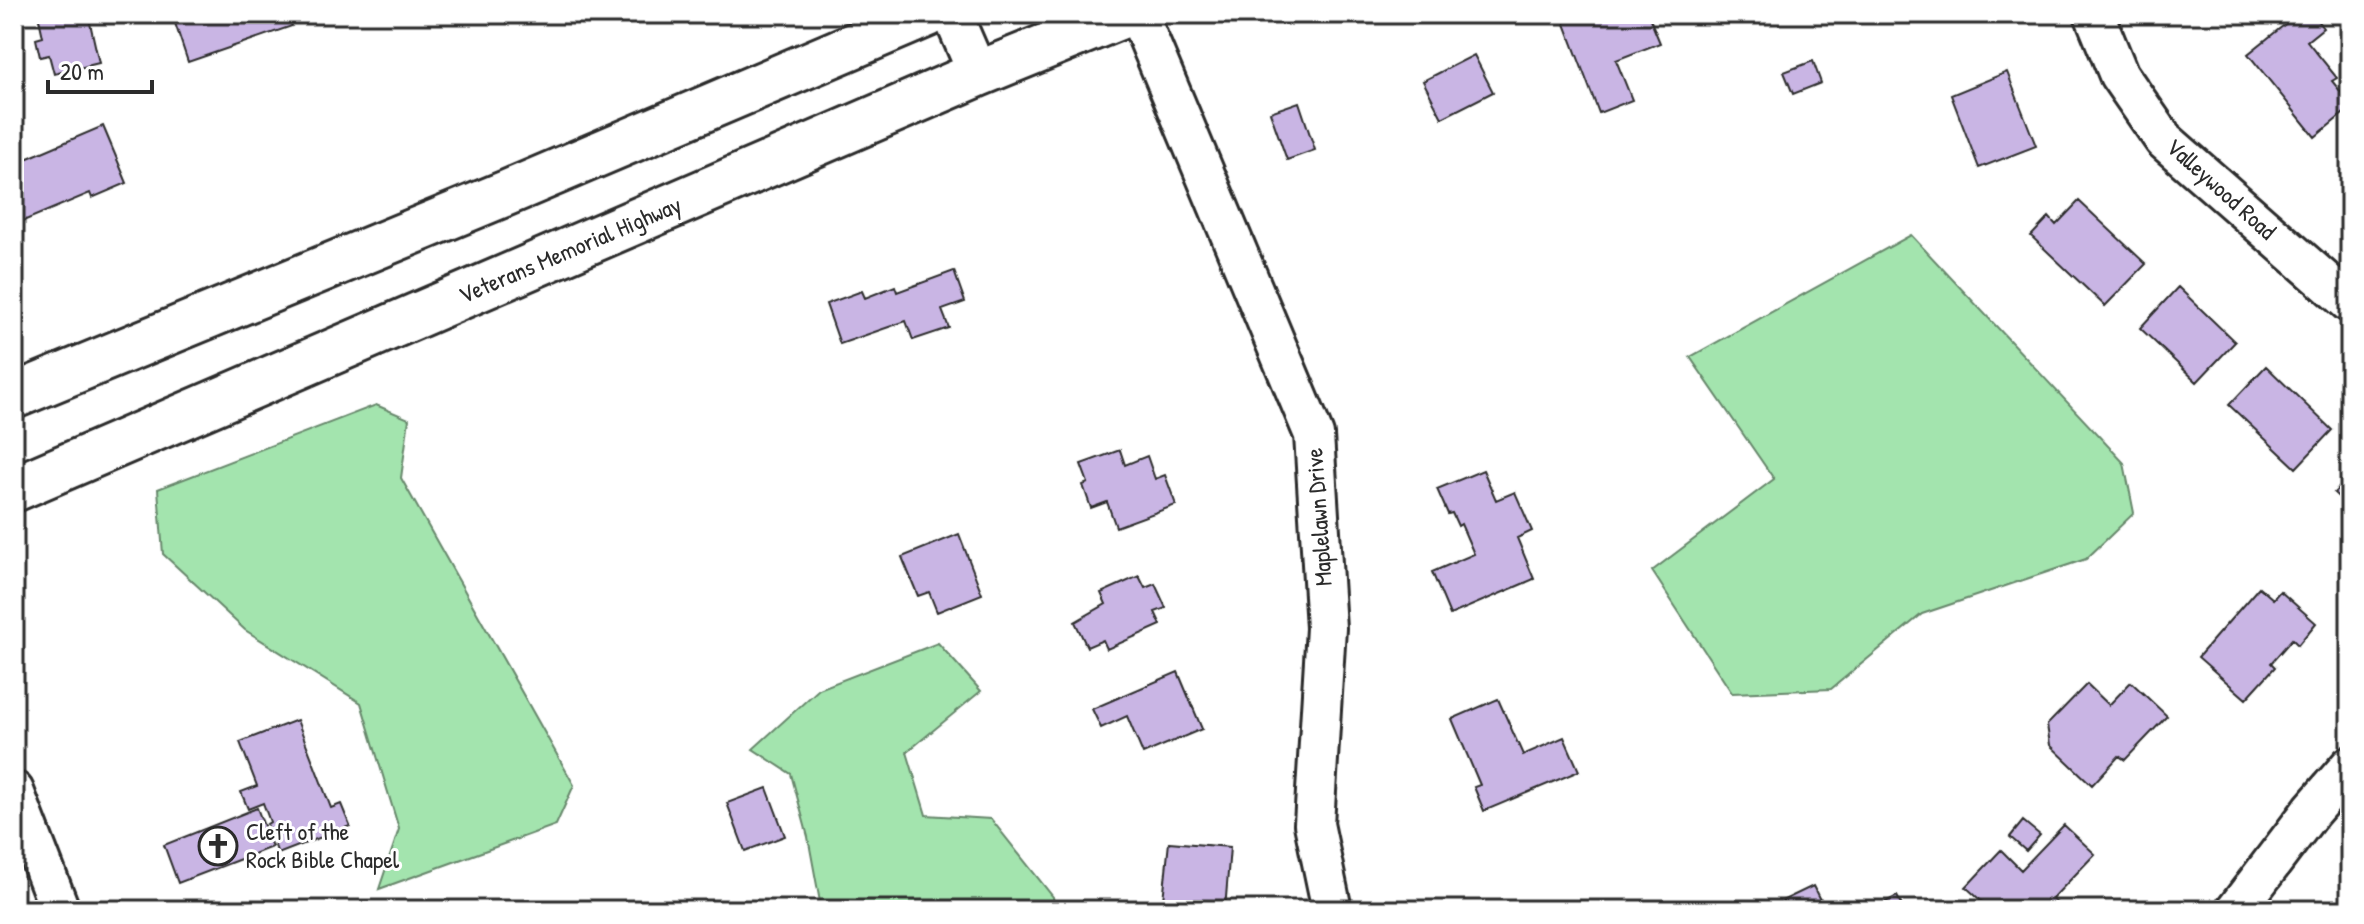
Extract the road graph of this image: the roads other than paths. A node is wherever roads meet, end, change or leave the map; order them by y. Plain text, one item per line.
1 (928, 14) edge
2 (952, 14) edge
3 (1126, 14) edge
4 (1138, 14) edge
5 (2094, 14) edge
6 (978, 74) junction
7 (2350, 303) edge
8 (14, 396) edge
9 (14, 489) edge
10 (2350, 766) edge
11 (14, 791) edge
12 (23, 843) edge
13 (60, 910) edge
14 (1332, 910) edge
15 (2236, 910) edge

1 - 8 main road
2 - 6 street
3 - 6 main road, Veterans Memorial Highway
4 - 14 street, Maplelawn Drive
5 - 7 street, Valleywood Road
6 - 9 main road, Veterans Memorial Highway
10 - 15 street
11 - 12 street
12 - 13 street

